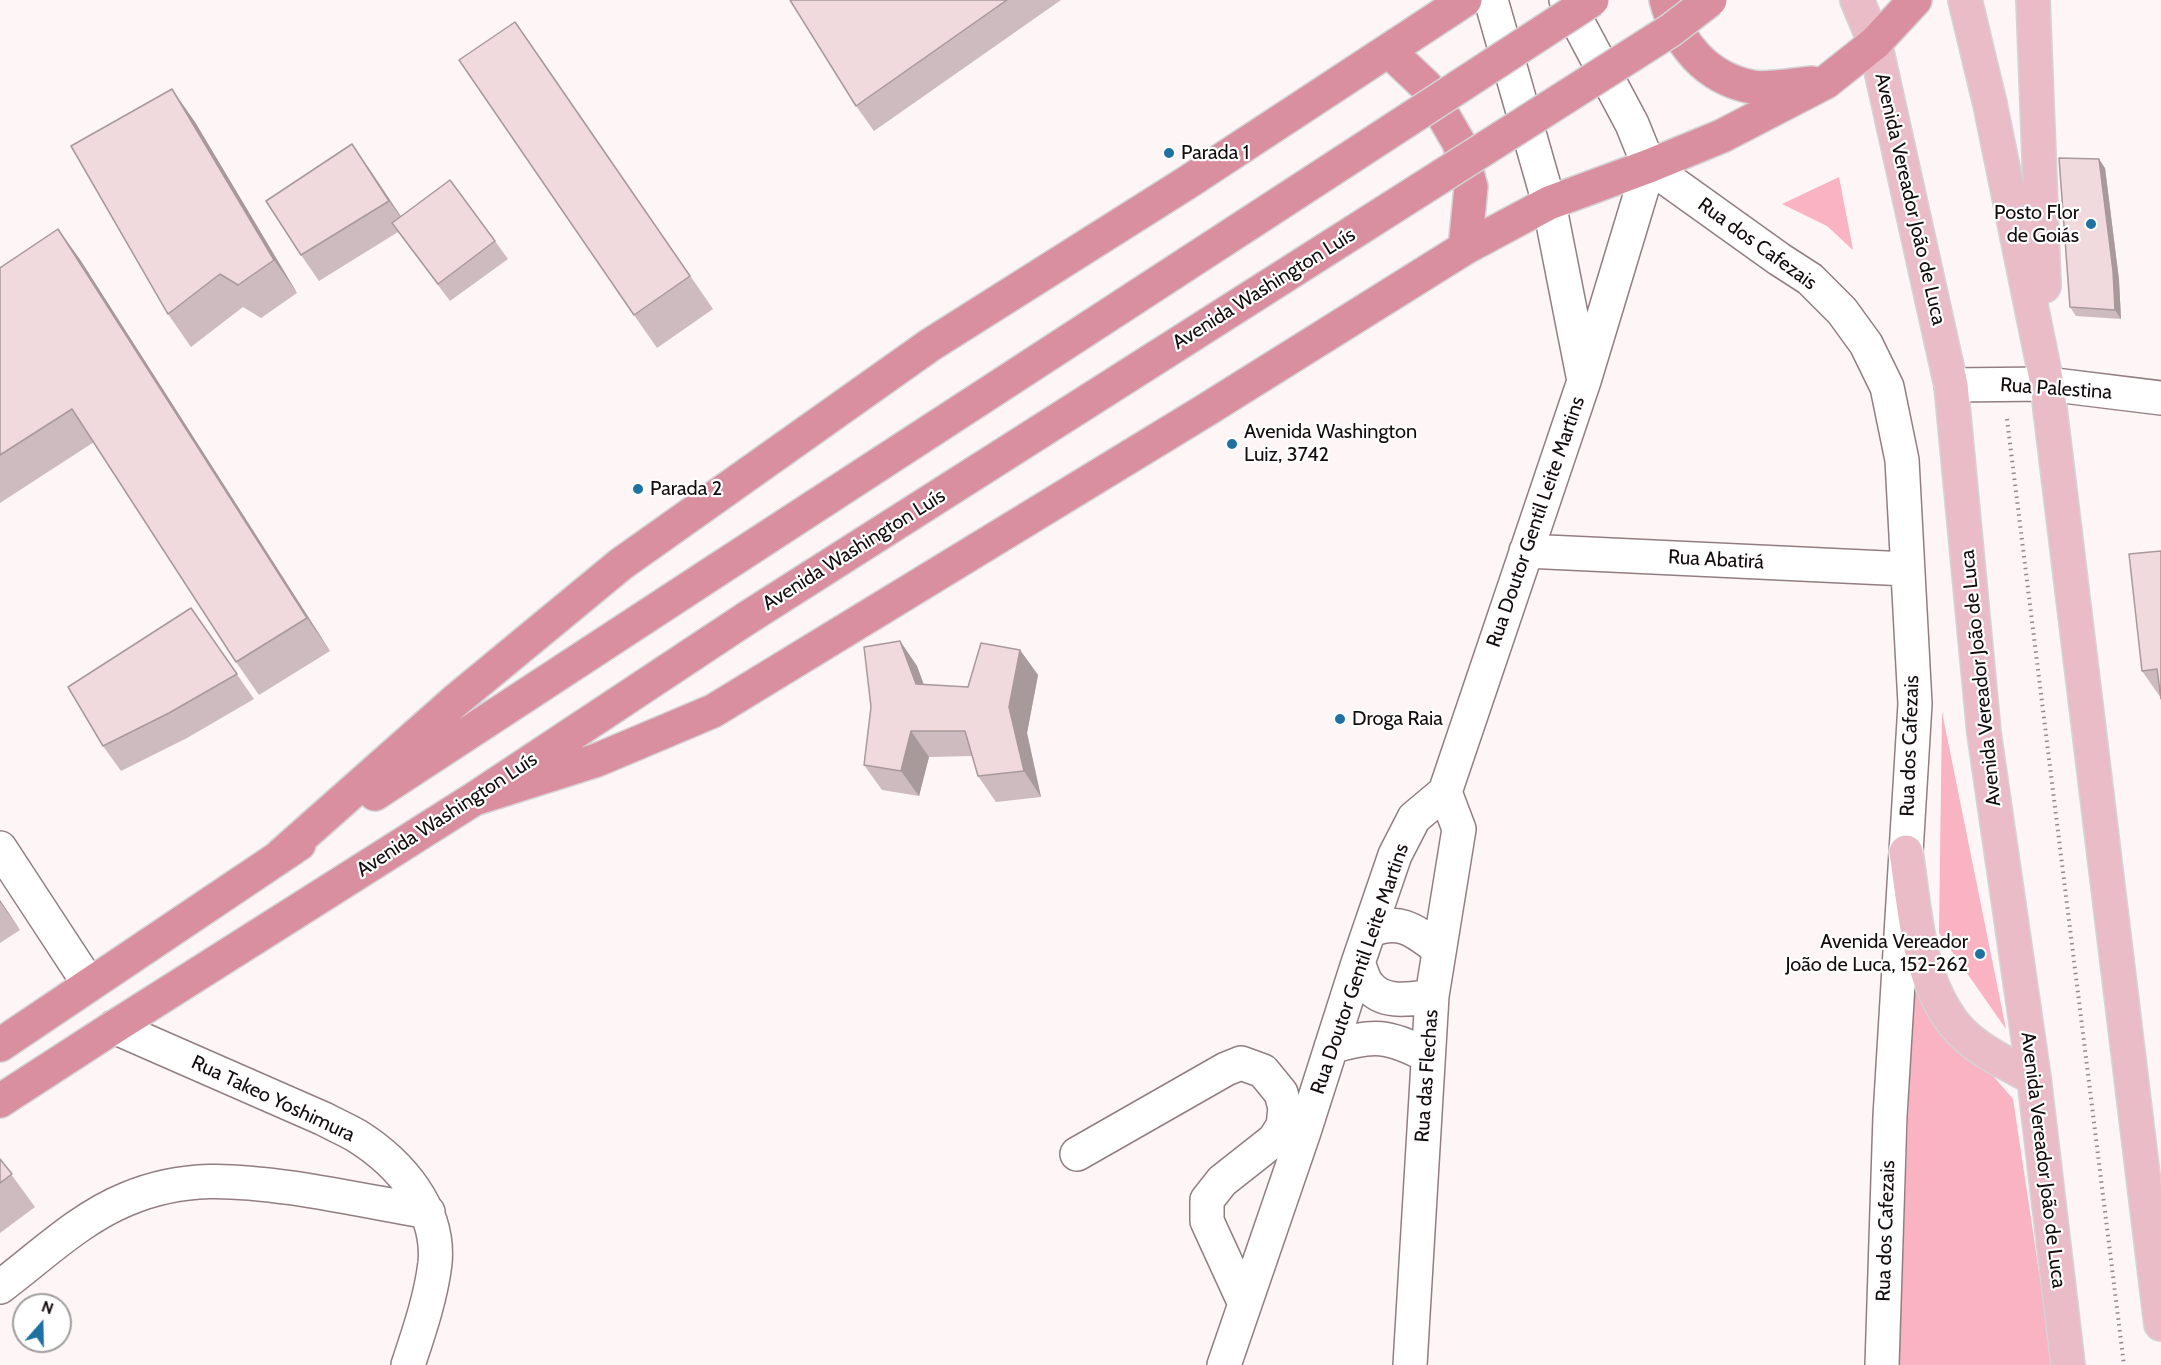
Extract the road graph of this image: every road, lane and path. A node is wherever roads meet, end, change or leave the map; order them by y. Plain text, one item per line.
1 (1465, 0) edge
2 (1491, 0) edge
3 (1566, 0) edge
4 (1592, 0) edge
5 (1666, 0) edge
6 (1710, 0) edge
7 (1857, 0) edge
8 (1915, 0) edge
9 (1965, 0) edge
10 (2033, 0) edge
11 (1875, 43) junction
12 (1389, 51) junction
13 (1826, 82) junction
14 (1649, 166) junction
15 (1549, 203) junction
16 (1465, 248) junction
17 (1584, 381) junction
18 (2003, 383) junction
19 (2047, 384) junction
20 (1952, 385) junction
21 (2161, 393) edge
22 (1526, 551) junction
23 (1907, 569) junction
24 (1445, 792) junction
25 (474, 799) junction
26 (0, 848) edge
27 (1906, 852) junction
28 (281, 855) junction
29 (1369, 931) junction
30 (1439, 949) junction
31 (1358, 963) junction
32 (89, 984) junction
33 (1432, 996) junction
34 (114, 1027) junction
35 (0, 1045) edge
36 (1331, 1047) junction
37 (1428, 1056) junction
38 (2034, 1078) junction
39 (0, 1101) edge
40 (1077, 1154) dead end
41 (428, 1212) junction
42 (0, 1287) edge
43 (1245, 1304) junction
44 (2161, 1324) edge
45 (408, 1365) edge
46 (1224, 1365) edge
47 (1410, 1365) edge
48 (1882, 1365) edge
49 (2068, 1365) edge
50 (2124, 1365) edge

1 - 12 highway
2 - 15 street
3 - 14 street
4 - 28 highway, bridge
5 - 13 highway
6 - 25 highway, Avenida Washington Luís, bridge
7 - 11 main road, Avenida Vereador João de Luca
8 - 11 highway
9 - 19 main road
10 - 19 main road
11 - 13 highway
11 - 20 main road, Avenida Vereador João de Luca
12 - 16 highway
12 - 28 highway
13 - 14 highway
14 - 15 highway
14 - 17 street, Rua Doutor Gentil Leite Martins
14 - 23 street, Rua dos Cafezais
15 - 16 highway
15 - 17 street
16 - 25 highway
17 - 22 street, Rua Doutor Gentil Leite Martins
18 - 19 street, Rua Palestina
18 - 20 street, Rua Palestina
18 - 50 path
19 - 21 street, Rua Palestina
19 - 44 main road
20 - 38 main road, Avenida Vereador João de Luca
22 - 23 street, Rua Abatirá
22 - 24 street, Rua Doutor Gentil Leite Martins
23 - 27 street, Rua dos Cafezais
24 - 29 street, Rua Doutor Gentil Leite Martins
24 - 30 street, Rua das Flechas
25 - 34 highway, Avenida Washington Luís
26 - 32 street
27 - 38 main road
27 - 48 street, Rua dos Cafezais
28 - 32 highway
29 - 30 street
29 - 31 street, Rua Doutor Gentil Leite Martins
30 - 33 street, Rua das Flechas
31 - 33 street
31 - 36 street, Rua Doutor Gentil Leite Martins
32 - 35 highway
33 - 37 street, Rua das Flechas
34 - 39 highway, Avenida Washington Luís
34 - 41 street, Rua Takeo Yoshimura
36 - 37 street
36 - 43 street, Rua Doutor Gentil Leite Martins
37 - 47 street, Rua das Flechas
38 - 49 main road, Avenida Vereador João de Luca
40 - 43 street
41 - 42 street
41 - 45 street, Rua Takeo Yoshimura
43 - 46 street, Rua Doutor Gentil Leite Martins

